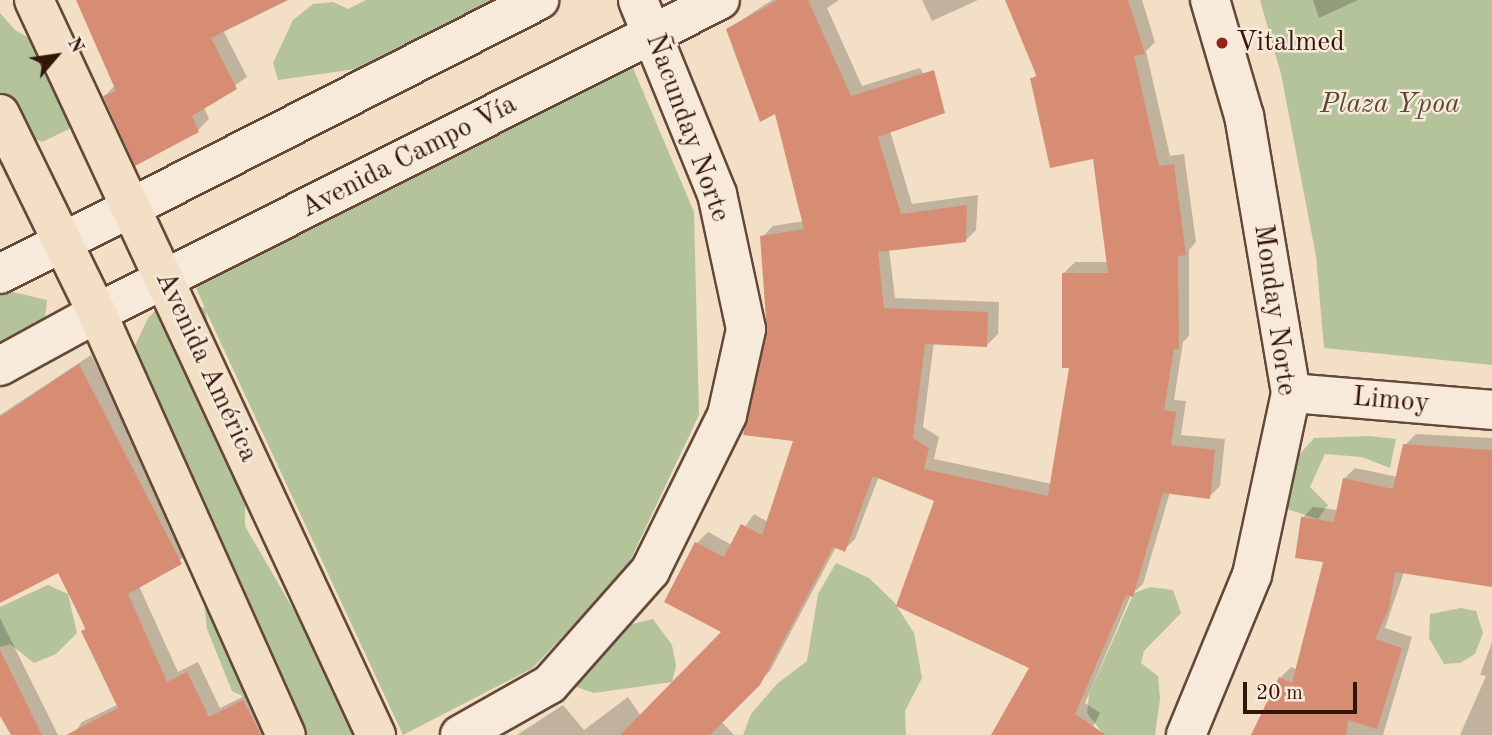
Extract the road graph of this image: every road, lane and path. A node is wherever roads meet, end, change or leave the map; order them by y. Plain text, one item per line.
1 (34, 0) edge
2 (539, 0) edge
3 (638, 0) edge
4 (720, 0) edge
5 (1210, 0) edge
6 (655, 34) junction
7 (0, 114) edge
8 (130, 206) junction
9 (59, 243) junction
10 (0, 274) edge
11 (166, 279) junction
12 (97, 313) junction
13 (0, 366) edge
14 (1290, 393) junction
15 (1492, 410) edge
16 (286, 735) edge
17 (376, 735) edge
18 (460, 735) edge
19 (1186, 735) edge

1 - 8 main road, Avenida América
2 - 8 street
3 - 6 street, Ñacunday Norte
4 - 6 street, Avenida Campo Vía
5 - 14 street, Monday Norte
6 - 11 street, Avenida Campo Vía
6 - 18 street, Ñacunday Norte
7 - 9 main road
8 - 9 street
8 - 11 main road, Avenida América
9 - 10 street
9 - 12 main road
11 - 12 street, Avenida Campo Vía
11 - 17 main road, Avenida América
12 - 13 street, Avenida Campo Vía
12 - 16 main road
14 - 15 street, Limoy
14 - 19 street, Monday Norte

